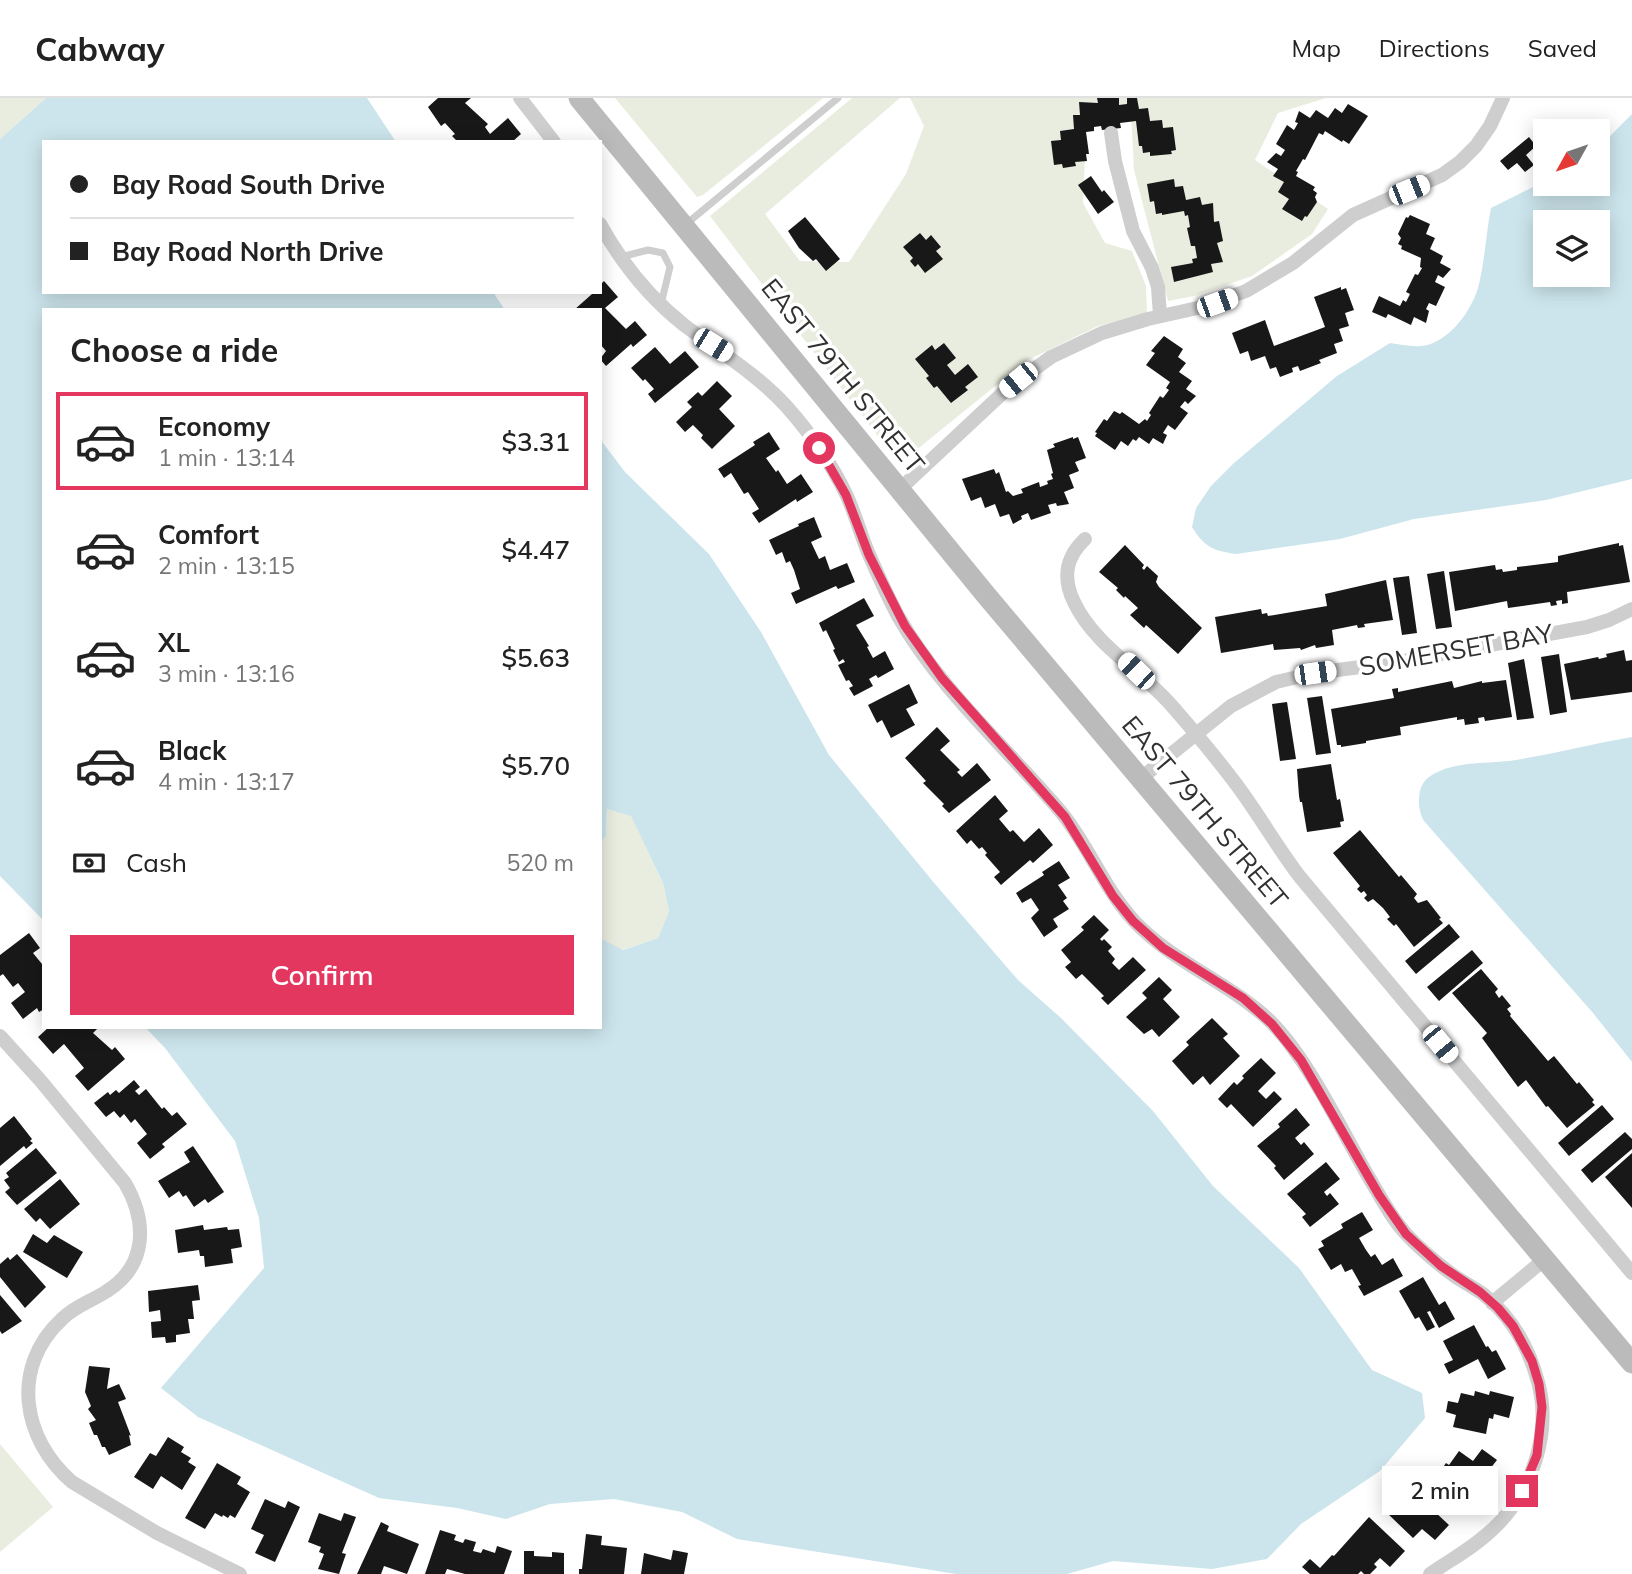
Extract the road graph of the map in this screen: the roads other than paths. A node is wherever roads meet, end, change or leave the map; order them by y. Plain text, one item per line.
1 (520, 98) edge
2 (579, 98) edge
3 (838, 98) edge
4 (1503, 98) edge
5 (1111, 133) dead end
6 (552, 140) edge
7 (684, 225) junction
8 (602, 227) edge
9 (621, 257) junction
10 (661, 304) junction
11 (1160, 316) junction
12 (899, 490) junction
13 (1085, 539) dead end
14 (1632, 609) edge
15 (1196, 735) junction
16 (1140, 779) junction
17 (0, 1036) edge
18 (1545, 1259) junction
19 (1632, 1273) edge
20 (1492, 1303) junction
21 (1632, 1363) edge
22 (240, 1574) edge
23 (1430, 1574) edge

1 - 6 street
2 - 7 street, EAST 79TH STREET
3 - 7 lane
4 - 11 street
5 - 11 street
7 - 12 street, EAST 79TH STREET
8 - 9 street
9 - 10 street
9 - 10 lane
10 - 20 street
11 - 12 street
12 - 16 street, EAST 79TH STREET
13 - 15 street
14 - 15 street, SOMERSET BAY
15 - 16 street, SOMERSET BAY
15 - 19 street
16 - 18 street, EAST 79TH STREET
17 - 22 street
18 - 20 street
18 - 21 street, EAST 79TH STREET
20 - 23 street

